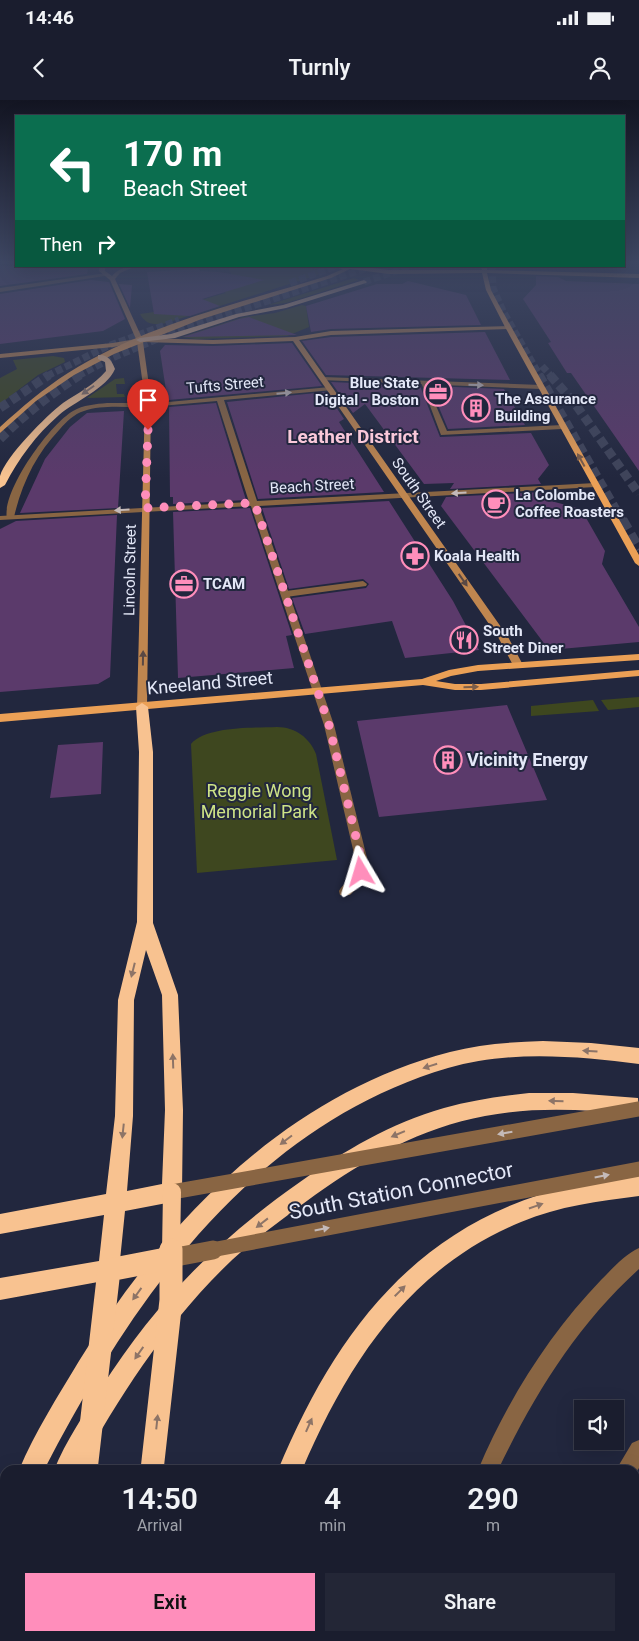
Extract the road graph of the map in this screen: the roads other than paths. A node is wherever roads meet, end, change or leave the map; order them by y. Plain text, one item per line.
1 (137, 334) edge
2 (158, 334) edge
3 (179, 334) edge
4 (326, 334) edge
5 (512, 334) edge
6 (295, 339) junction
7 (140, 340) junction
8 (55, 351) junction
9 (0, 356) edge
10 (101, 357) junction
11 (323, 379) junction
12 (423, 382) junction
13 (541, 388) junction
14 (330, 389) junction
15 (220, 399) junction
16 (149, 405) junction
17 (562, 427) junction
18 (0, 431) edge
19 (0, 485) edge
20 (595, 485) junction
21 (404, 495) junction
22 (253, 503) junction
23 (145, 508) junction
24 (10, 517) junction
25 (0, 518) edge
26 (639, 563) edge
27 (364, 584) dead end
28 (286, 594) junction
29 (639, 657) edge
30 (518, 665) junction
31 (639, 673) edge
32 (423, 682) junction
33 (317, 691) junction
34 (142, 707) junction
35 (0, 718) edge
36 (345, 892) dead end
37 (145, 922) junction
38 (639, 1056) edge
39 (639, 1108) edge
40 (639, 1169) edge
41 (639, 1186) edge
42 (172, 1192) junction
43 (116, 1203) junction
44 (0, 1224) edge
45 (639, 1257) edge
46 (171, 1258) junction
47 (109, 1270) junction
48 (0, 1289) edge
49 (639, 1450) edge
50 (34, 1465) edge
51 (69, 1465) edge
52 (87, 1465) edge
53 (153, 1465) edge
54 (292, 1465) edge
55 (490, 1465) edge
56 (629, 1465) edge

1 - 7 main road, Lincoln Street
2 - 7 main road
3 - 7 highway
4 - 6 main road
5 - 13 main road
6 - 7 main road
6 - 11 main road, South Street
7 - 8 main road
7 - 10 main road
7 - 16 main road, Lincoln Street
8 - 9 main road
8 - 10 main road
10 - 18 main road
10 -> 19 highway
11 - 12 street
11 - 14 main road, South Street
12 -> 13 street
12 - 17 street
13 - 17 main road
15 -> 14 street, Tufts Street
14 - 21 main road, South Street
15 - 16 street, Tufts Street
15 - 22 street
16 - 23 main road, Lincoln Street
16 - 24 street, Tufts Street
20 -> 17 main road
20 -> 21 street, Beach Street
20 - 26 main road
21 - 22 street, Beach Street
21 -> 30 main road, South Street
22 - 23 street, Beach Street
22 - 28 street
23 -> 24 street, Beach Street
34 -> 23 main road, Lincoln Street
24 - 25 street, Beach Street
27 - 28 street
28 - 33 street
29 - 30 main road, Kneeland Street
30 - 32 main road, Kneeland Street
32 -> 31 main road, Kneeland Street
32 - 33 main road, Kneeland Street
33 - 34 main road, Kneeland Street
33 - 36 street
34 - 35 main road, Kneeland Street
34 - 37 highway
42 -> 37 highway
37 -> 43 highway
38 -> 50 highway
39 -> 42 street, South Station Connector, bridge
39 -> 51 highway
46 -> 40 street, South Station Connector, bridge
54 -> 41 highway
42 - 43 highway
42 - 46 highway, bridge
43 - 44 highway
43 - 47 highway
45 - 55 street
46 - 47 highway, bridge
53 -> 46 highway, bridge
47 - 48 highway
47 - 52 highway, bridge
49 - 56 street

